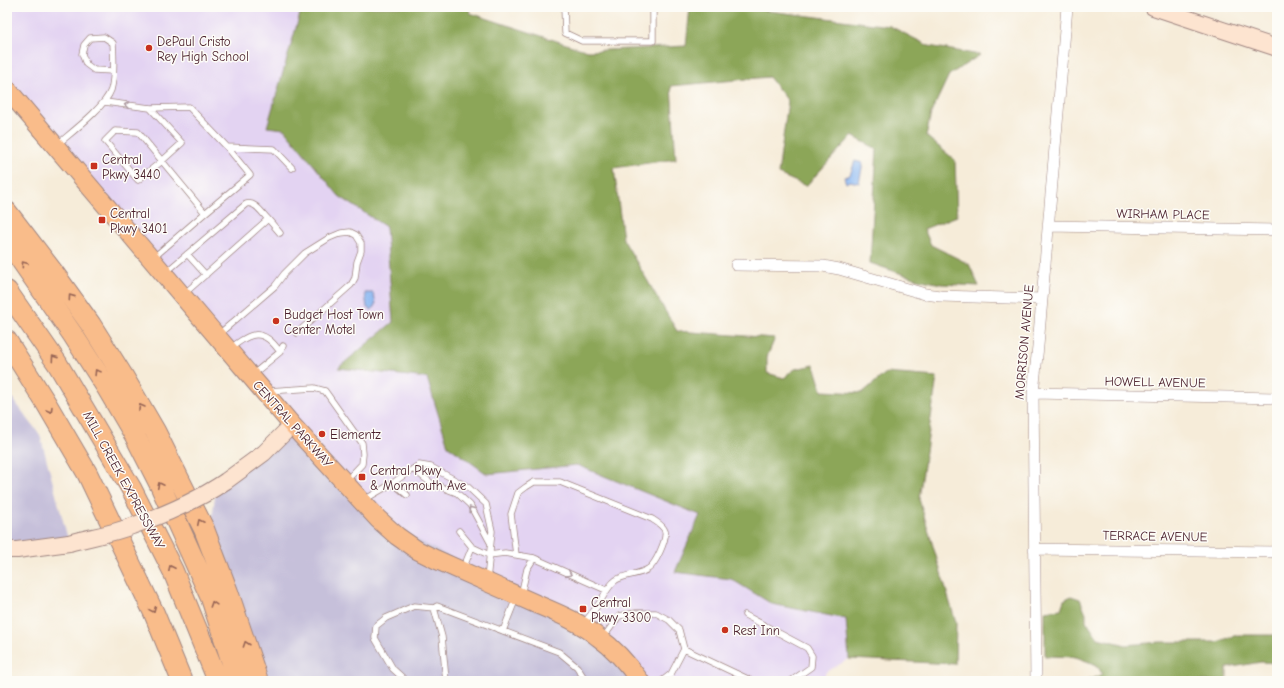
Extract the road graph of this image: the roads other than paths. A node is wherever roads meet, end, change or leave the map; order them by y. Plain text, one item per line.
1 (564, 7) edge
2 (653, 7) edge
3 (1067, 7) edge
4 (1153, 7) edge
5 (1277, 48) edge
6 (113, 72) junction
7 (7, 89) edge
8 (104, 102) junction
9 (150, 108) junction
10 (56, 146) junction
11 (227, 147) junction
12 (162, 160) junction
13 (292, 168) dead end
14 (7, 212) edge
15 (205, 213) junction
16 (268, 219) junction
17 (1048, 226) junction
18 (1277, 230) edge
19 (280, 232) dead end
20 (7, 240) edge
21 (187, 254) junction
22 (151, 259) junction
23 (736, 264) dead end
24 (164, 274) junction
25 (206, 275) junction
26 (7, 291) edge
27 (183, 296) junction
28 (1042, 299) junction
29 (297, 333) dead end
30 (216, 336) junction
31 (7, 341) edge
32 (283, 346) dead end
33 (228, 350) junction
34 (280, 352) junction
35 (251, 377) junction
36 (263, 392) junction
37 (1033, 393) junction
38 (1277, 398) edge
39 (292, 425) junction
40 (413, 469) junction
41 (345, 483) junction
42 (393, 483) junction
43 (407, 495) dead end
44 (361, 501) junction
45 (459, 530) dead end
46 (490, 542) junction
47 (472, 547) junction
48 (1034, 549) junction
49 (7, 550) edge
50 (1277, 552) edge
51 (489, 555) junction
52 (516, 555) junction
53 (534, 558) junction
54 (462, 571) junction
55 (487, 582) junction
56 (606, 590) junction
57 (519, 596) junction
58 (434, 608) junction
59 (745, 615) dead end
60 (582, 626) junction
61 (502, 631) junction
62 (602, 639) junction
63 (684, 649) junction
64 (182, 681) edge
65 (218, 681) edge
66 (238, 681) edge
67 (258, 681) edge
68 (404, 681) edge
69 (446, 681) edge
70 (586, 681) edge
71 (640, 681) edge
72 (662, 681) edge
73 (752, 681) edge
74 (791, 681) edge
75 (1036, 681) edge

1 - 2 lane
3 - 17 street, MORRISON AVENUE
4 - 5 street
6 - 6 lane
6 - 8 lane
7 - 10 main road, CENTRAL PARKWAY
9 -> 8 lane
8 - 10 lane
9 - 11 lane
9 - 12 lane
10 - 22 main road, CENTRAL PARKWAY
11 - 13 lane
11 - 15 lane
12 - 12 lane
12 - 15 lane
67 -> 14 highway
15 - 22 lane
16 - 19 lane
16 - 21 lane
16 - 25 lane
17 - 18 street, WIRHAM PLACE
17 - 28 street, MORRISON AVENUE
66 -> 20 highway
21 - 24 lane
21 - 25 lane
22 - 24 main road, CENTRAL PARKWAY
23 - 28 street
24 - 27 main road, CENTRAL PARKWAY
25 - 27 lane
65 -> 26 highway, MILL CREEK EXPRESSWAY
27 - 30 main road, CENTRAL PARKWAY
28 - 37 street, MORRISON AVENUE
29 - 30 lane
30 - 33 main road, CENTRAL PARKWAY
31 -> 64 highway
32 - 34 lane
33 - 34 lane
33 - 35 main road, CENTRAL PARKWAY
34 - 35 lane
35 - 36 main road, CENTRAL PARKWAY
36 - 39 main road, CENTRAL PARKWAY
36 - 41 lane
37 - 38 street, HOWELL AVENUE
37 - 48 street, MORRISON AVENUE
39 - 41 main road, CENTRAL PARKWAY
39 - 49 street, bridge
40 - 42 lane
46 -> 40 lane
40 - 46 lane
41 - 44 main road, CENTRAL PARKWAY
42 - 43 lane
42 - 44 lane
44 - 54 main road, CENTRAL PARKWAY
45 - 47 lane
46 - 51 lane
47 - 51 lane
47 - 54 lane
48 - 50 street, TERRACE AVENUE
48 - 75 street, MORRISON AVENUE
51 - 52 lane
51 - 55 lane
52 - 53 lane
52 - 56 lane
53 -> 56 lane
53 - 57 lane
54 - 55 main road, CENTRAL PARKWAY
55 - 57 main road, CENTRAL PARKWAY
56 - 60 lane
57 - 60 main road, CENTRAL PARKWAY
57 - 61 lane
58 - 61 lane
58 - 68 lane
58 - 69 lane
59 - 74 lane
60 - 62 main road, CENTRAL PARKWAY
61 - 70 lane
62 - 63 lane
62 - 71 main road, CENTRAL PARKWAY
63 - 72 lane
63 - 73 lane

